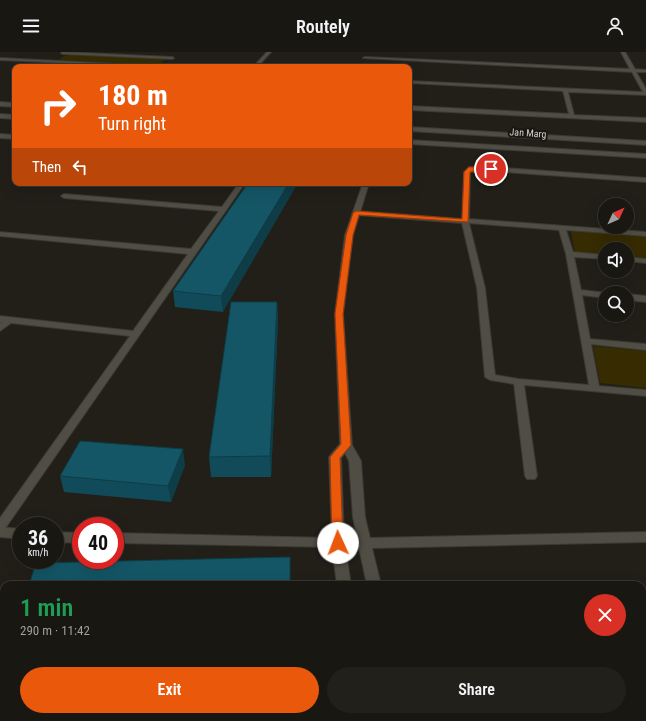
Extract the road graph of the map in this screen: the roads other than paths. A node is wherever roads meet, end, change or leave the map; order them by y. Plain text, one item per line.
1 (64, 52) edge
2 (269, 52) edge
3 (368, 52) edge
4 (623, 52) edge
5 (0, 59) edge
6 (12, 60) junction
7 (48, 62) junction
8 (87, 63) joint
9 (106, 64) edge
10 (165, 64) edge
11 (258, 64) edge
12 (0, 66) edge
13 (633, 70) junction
14 (646, 71) edge
15 (412, 82) edge
16 (565, 90) junction
17 (646, 94) edge
18 (0, 104) edge
19 (12, 105) edge
20 (412, 108) edge
21 (0, 110) edge
22 (12, 111) edge
23 (0, 116) edge
24 (572, 116) junction
25 (12, 117) edge
26 (646, 120) edge
27 (412, 129) edge
28 (412, 135) edge
29 (0, 136) edge
30 (12, 138) edge
31 (412, 142) edge
32 (646, 143) edge
33 (646, 150) edge
34 (646, 156) edge
35 (646, 180) edge
36 (240, 186) edge
37 (365, 186) edge
38 (64, 196) dead end
39 (224, 209) junction
40 (356, 213) junction
41 (465, 221) junction
42 (562, 228) junction
43 (0, 234) edge
44 (646, 234) edge
45 (194, 252) junction
46 (570, 254) junction
47 (598, 256) edge
48 (634, 260) edge
49 (646, 261) edge
50 (576, 292) junction
51 (598, 294) edge
52 (634, 298) edge
53 (646, 299) edge
54 (4, 319) edge
55 (0, 328) edge
56 (137, 334) junction
57 (585, 341) junction
58 (646, 347) edge
59 (519, 382) junction
60 (594, 387) junction
61 (646, 393) edge
62 (346, 445) junction
63 (531, 476) dead end
64 (0, 527) edge
65 (0, 532) edge
66 (12, 533) edge
67 (646, 537) edge
68 (124, 538) edge
69 (338, 543) junction
70 (364, 543) junction
71 (343, 581) edge
72 (373, 581) edge

1 - 7 street
1 - 10 street
2 - 11 street
3 - 13 street
4 - 13 street
5 - 6 street
6 - 7 street
6 - 12 street
7 - 8 street
8 - 9 street
13 - 14 street
13 - 17 street
15 - 16 street
16 - 17 street
16 - 24 street
18 - 19 street
20 - 24 street
21 - 22 street
23 - 25 street
24 - 26 street
27 - 32 street, Jan Marg
28 - 33 street, Jan Marg
29 - 30 street
31 - 34 street
35 - 41 street
36 - 39 street
37 - 40 street
38 - 39 street
39 - 45 street
40 - 41 street
40 - 62 street
41 - 42 street
41 - 59 street
42 - 44 street
42 - 46 street
43 - 45 street
45 - 56 street
46 - 47 street
46 - 50 street
48 - 49 street
50 - 51 street
50 - 57 street
52 - 53 street
54 - 55 street
54 - 56 street
56 - 64 street
57 - 58 street
57 - 60 street
59 - 60 street
59 - 63 street
60 - 61 street
62 - 69 street
62 - 70 street
65 - 66 street
67 - 70 street
68 - 69 street
69 - 70 street
69 - 71 street
70 - 72 street

